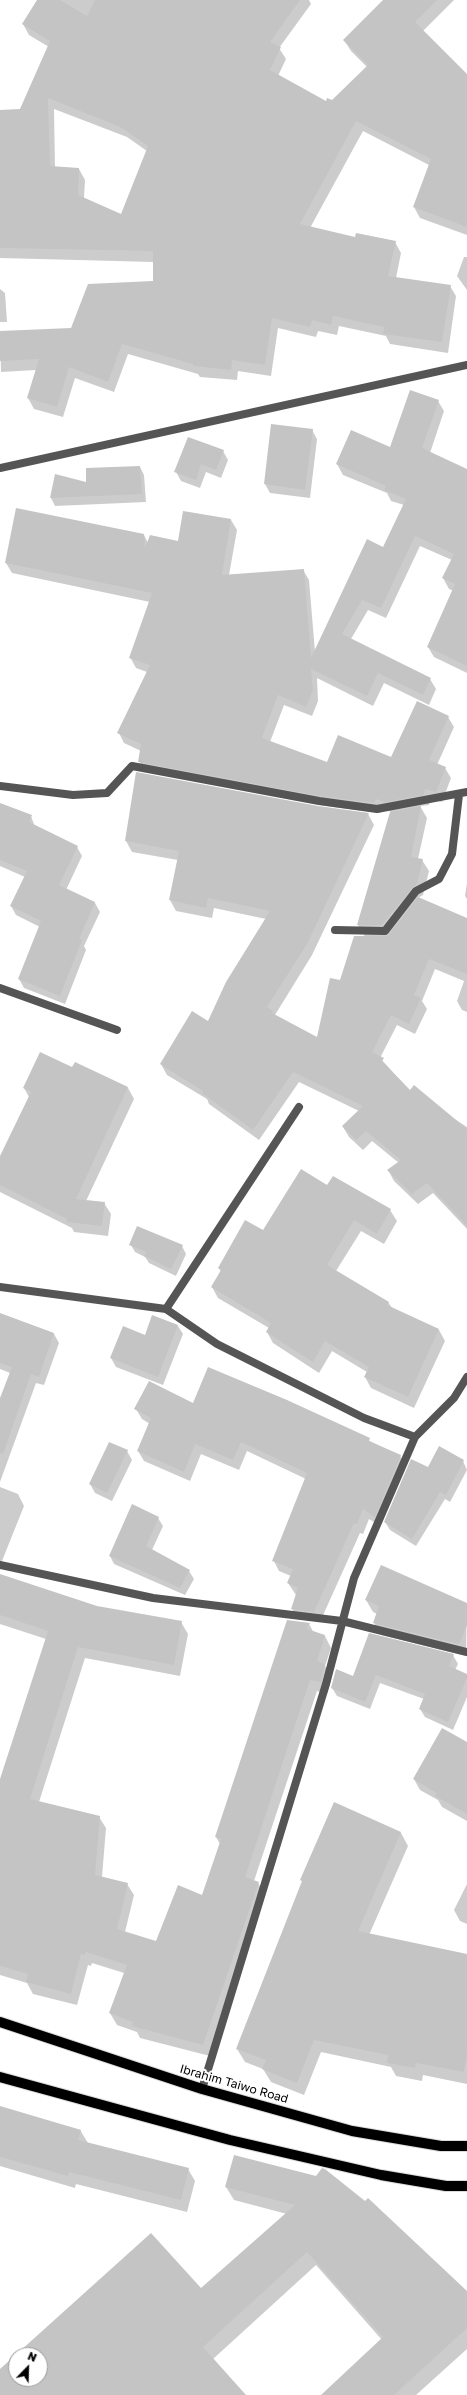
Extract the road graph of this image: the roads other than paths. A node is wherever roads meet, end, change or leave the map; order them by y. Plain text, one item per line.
1 (467, 365) edge
2 (0, 468) edge
3 (0, 786) edge
4 (463, 794) edge
5 (335, 930) dead end
6 (0, 988) edge
7 (117, 1030) dead end
8 (299, 1107) dead end
9 (0, 1287) edge
10 (166, 1310) junction
11 (467, 1377) edge
12 (414, 1437) junction
13 (0, 1565) edge
14 (342, 1621) junction
15 (467, 1652) edge
16 (0, 2022) edge
17 (0, 2077) edge
18 (202, 2089) junction
19 (467, 2146) edge
20 (467, 2186) edge

1 - 2 street
3 - 4 street
4 - 5 street
6 - 7 street
8 - 10 street
9 - 10 street
10 - 12 street
11 - 12 street
12 - 14 street
13 - 14 street
14 - 15 street
14 - 18 street
16 - 18 main road, Ibrahim Taiwo Road
17 - 20 main road
18 - 19 main road, Ibrahim Taiwo Road

